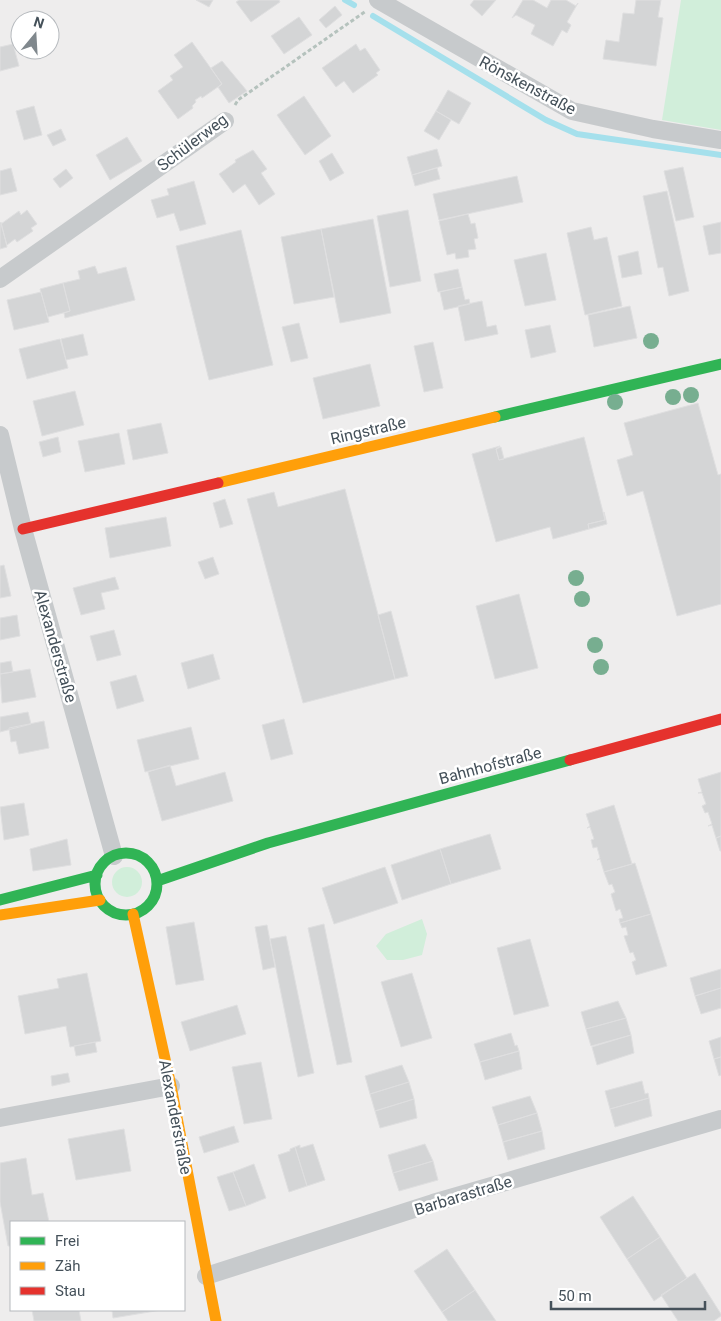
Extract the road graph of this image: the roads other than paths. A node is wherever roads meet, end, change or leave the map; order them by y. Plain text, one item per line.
1 (379, 1) edge
2 (225, 120) road end
3 (721, 140) edge
4 (0, 279) edge
5 (721, 364) edge
6 (0, 435) edge
7 (24, 529) junction
8 (721, 719) edge
9 (268, 843) junction
10 (114, 856) junction
11 (181, 861) dead end
12 (97, 875) junction
13 (157, 881) junction
14 (0, 900) edge
15 (100, 900) junction
16 (132, 914) junction
17 (0, 915) edge
18 (171, 1086) junction
19 (0, 1118) edge
20 (721, 1118) edge
21 (206, 1276) junction
22 (216, 1321) edge

1 - 3 street, Rönskenstraße
2 - 4 street, Schülerweg
5 - 7 street, Ringstraße
6 - 7 street, Alexanderstraße
7 - 10 street, Alexanderstraße
8 - 9 street, Bahnhofstraße
9 - 11 street, Bahnhofstraße
9 - 13 street, Bahnhofstraße
10 - 12 street
10 - 13 street
12 - 14 street
12 - 15 street
13 - 16 street
15 - 16 street
15 - 17 street
16 - 18 street, Alexanderstraße
18 - 19 street
18 - 21 street, Alexanderstraße
20 - 21 street, Barbarastraße
21 - 22 street, Alexanderstraße

